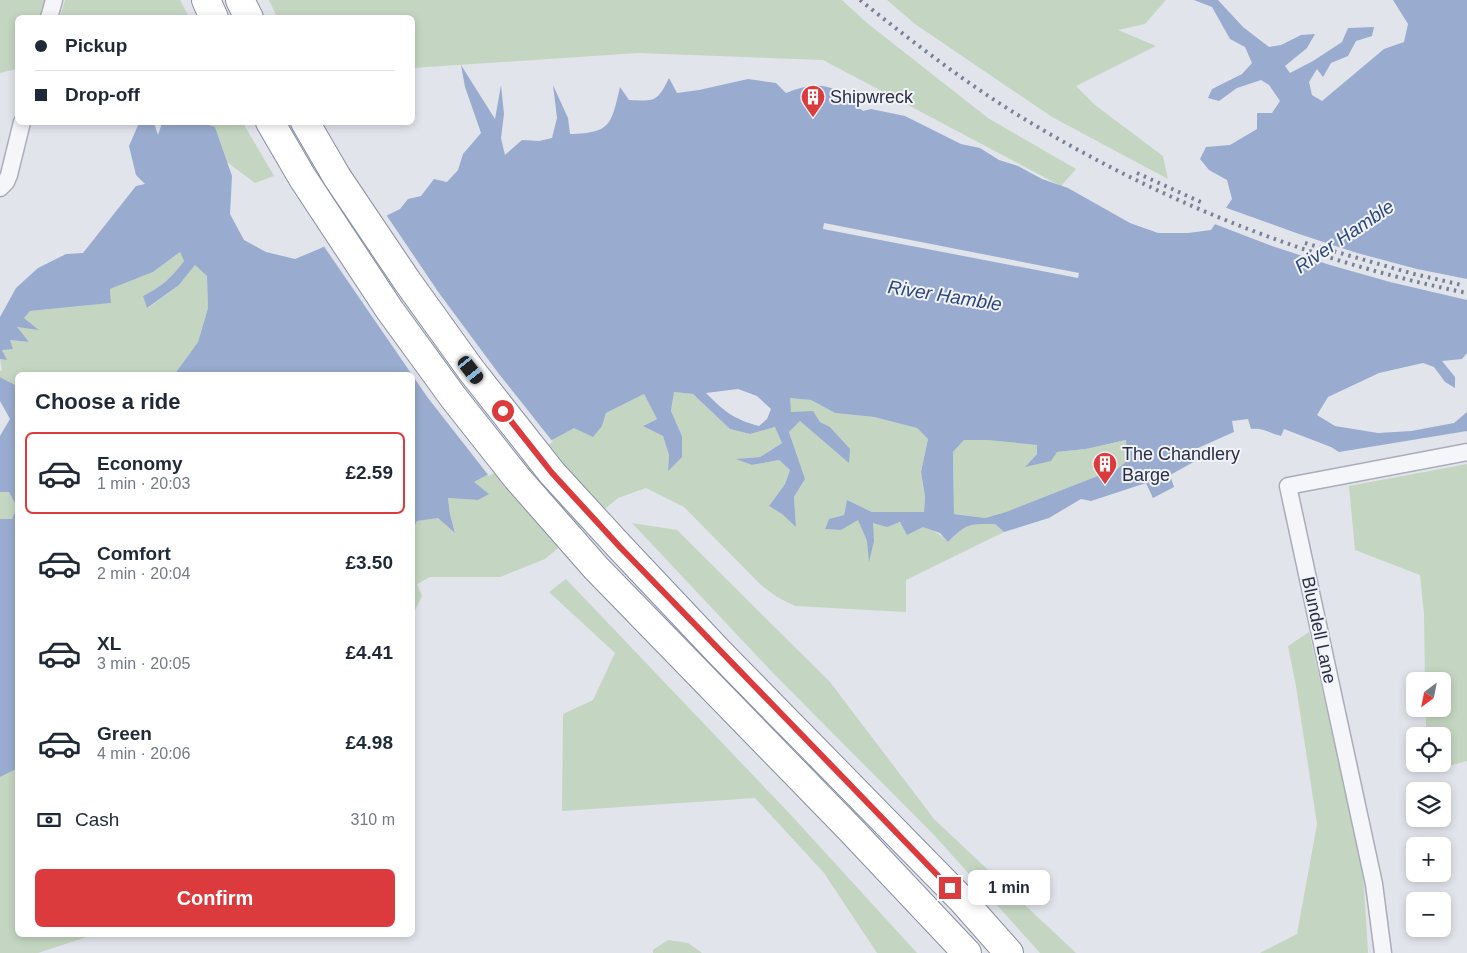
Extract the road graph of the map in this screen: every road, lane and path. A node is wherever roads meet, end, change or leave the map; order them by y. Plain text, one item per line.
1 (54, 0) edge
2 (206, 0) edge
3 (240, 0) edge
4 (50, 15) edge
5 (213, 15) edge
6 (248, 15) edge
7 (21, 125) edge
8 (306, 125) edge
9 (275, 131) edge
10 (0, 188) edge
11 (1467, 452) edge
12 (967, 953) edge
13 (1009, 953) edge
14 (1383, 953) edge

1 - 4 street
2 - 5 highway
3 - 6 highway
7 - 10 street
8 - 13 highway
9 - 12 highway
11 - 14 street, Blundell Lane

